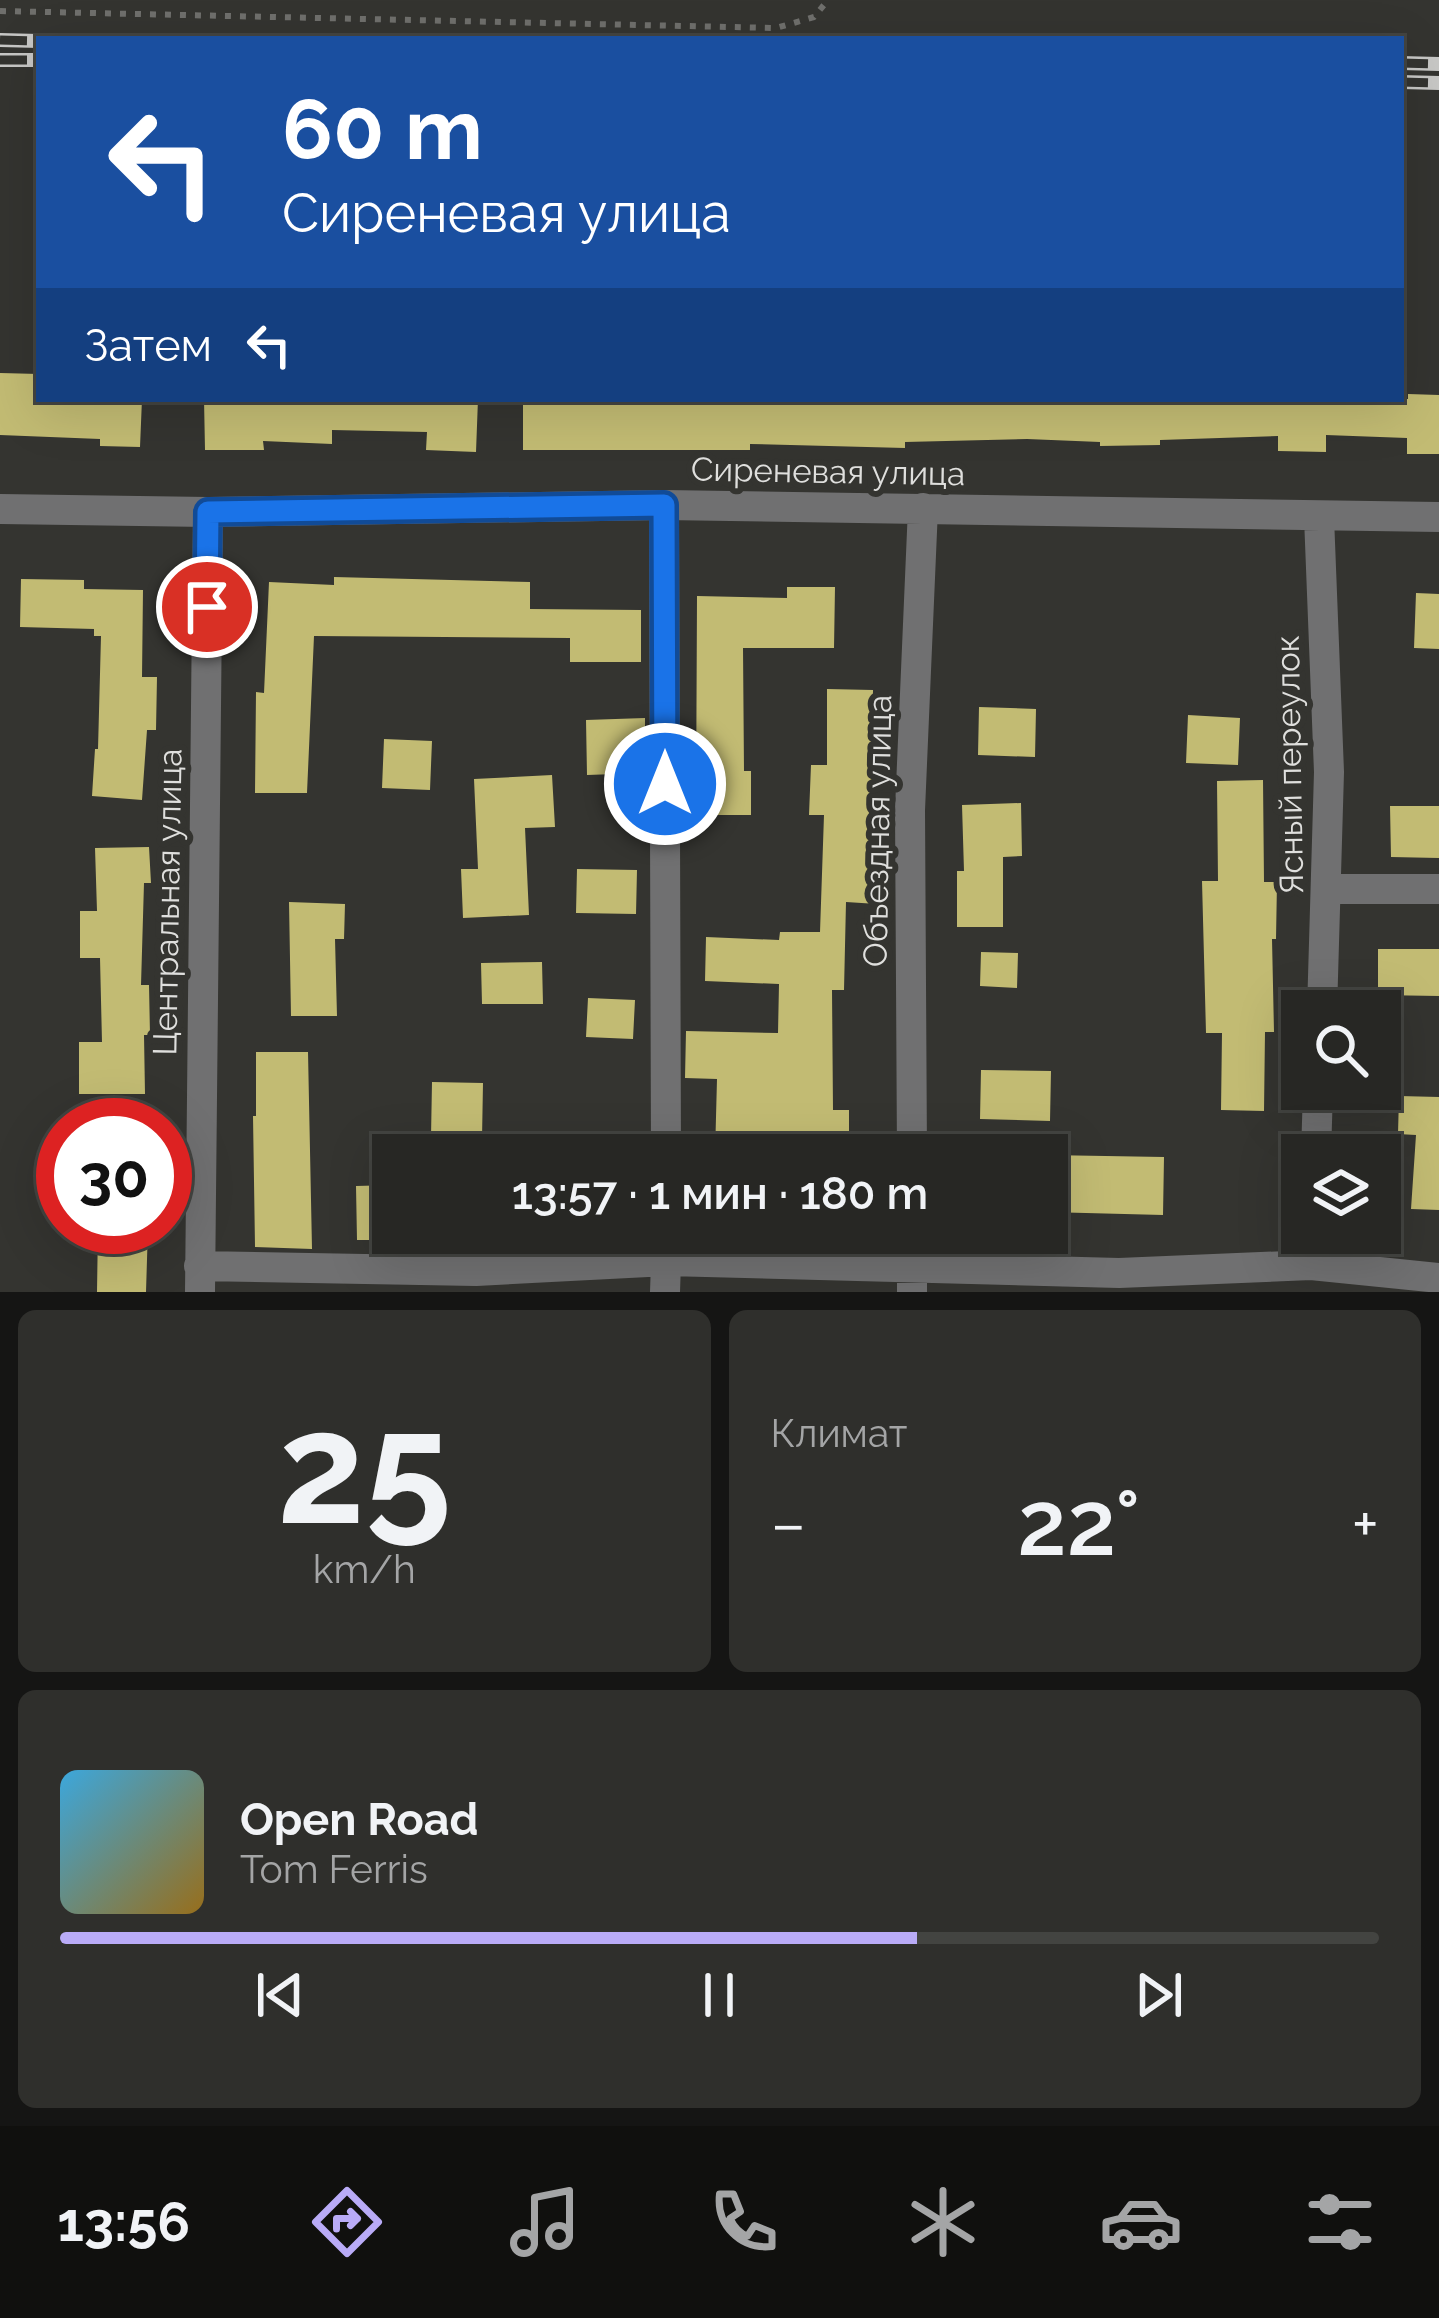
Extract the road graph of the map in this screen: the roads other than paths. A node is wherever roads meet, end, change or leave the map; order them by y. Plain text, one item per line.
1 (664, 505) junction
2 (922, 508) junction
3 (0, 509) edge
4 (208, 512) junction
5 (1439, 517) edge
6 (1319, 518) junction
7 (1439, 889) edge
8 (1327, 890) junction
9 (1323, 990) edge
10 (666, 1134) edge
11 (912, 1134) edge
12 (1311, 1254) edge
13 (666, 1262) edge
14 (1311, 1265) junction
15 (1439, 1278) edge
16 (200, 1279) edge
17 (912, 1280) edge
18 (1119, 1282) edge

1 - 2 street, Сиреневая улица
1 - 4 street, Сиреневая улица
1 - 10 street
2 - 6 street, Сиреневая улица
2 - 11 street, Объездная улица
3 - 4 street, Сиреневая улица
4 - 16 street, Центральная улица
5 - 6 street, Сиреневая улица
6 - 8 street, Ясный переулок
7 - 8 street
8 - 9 street, Ясный переулок
12 - 14 street
13 - 16 street
13 - 17 street
14 - 15 street
14 - 18 street
17 - 18 street

